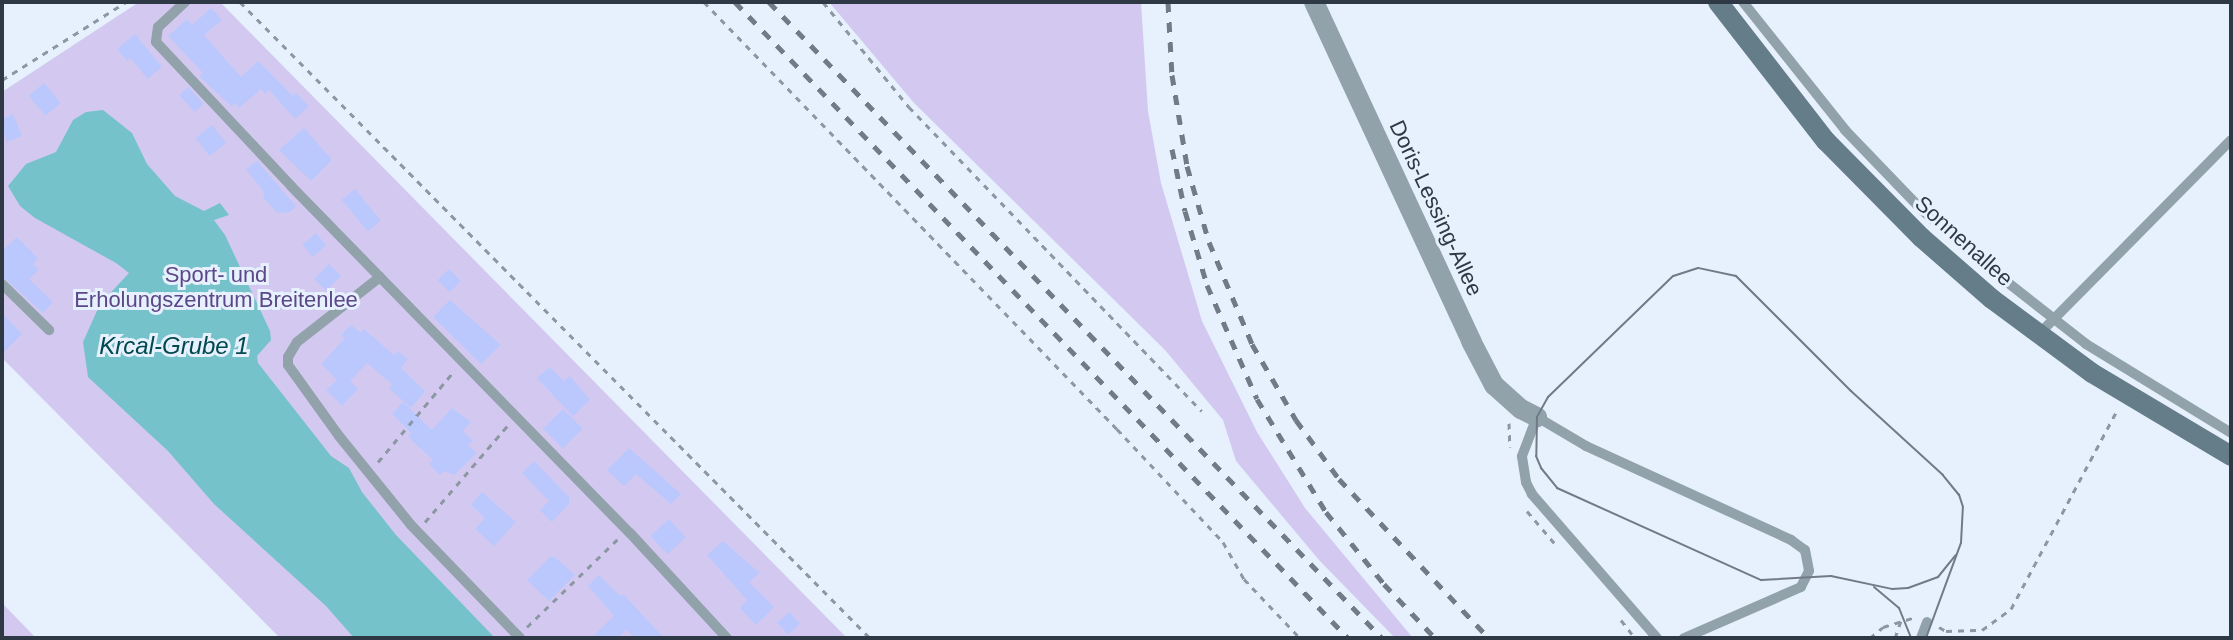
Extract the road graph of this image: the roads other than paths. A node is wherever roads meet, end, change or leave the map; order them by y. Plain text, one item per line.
1 (185, 2) edge
2 (1314, 2) edge
3 (1718, 2) edge
4 (1743, 2) edge
5 (2231, 140) edge
6 (380, 277) junction
7 (2, 284) edge
8 (2053, 319) junction
9 (49, 330) dead end
10 (2038, 335) junction
11 (1537, 417) junction
12 (2231, 433) edge
13 (2231, 456) edge
14 (1927, 622) dead end
15 (519, 637) edge
16 (727, 638) edge
17 (1657, 638) edge
18 (1684, 638) edge
19 (1921, 638) edge

1 - 6 lane
2 - 11 street, Doris-Lessing-Allee
3 - 10 street, Sonnenallee
4 - 8 lane
5 - 8 lane
6 - 15 lane
6 - 16 lane
7 - 9 lane
8 - 10 lane
8 - 12 lane
10 - 13 street, Sonnenallee
11 - 17 lane
11 - 18 lane
14 - 19 lane

